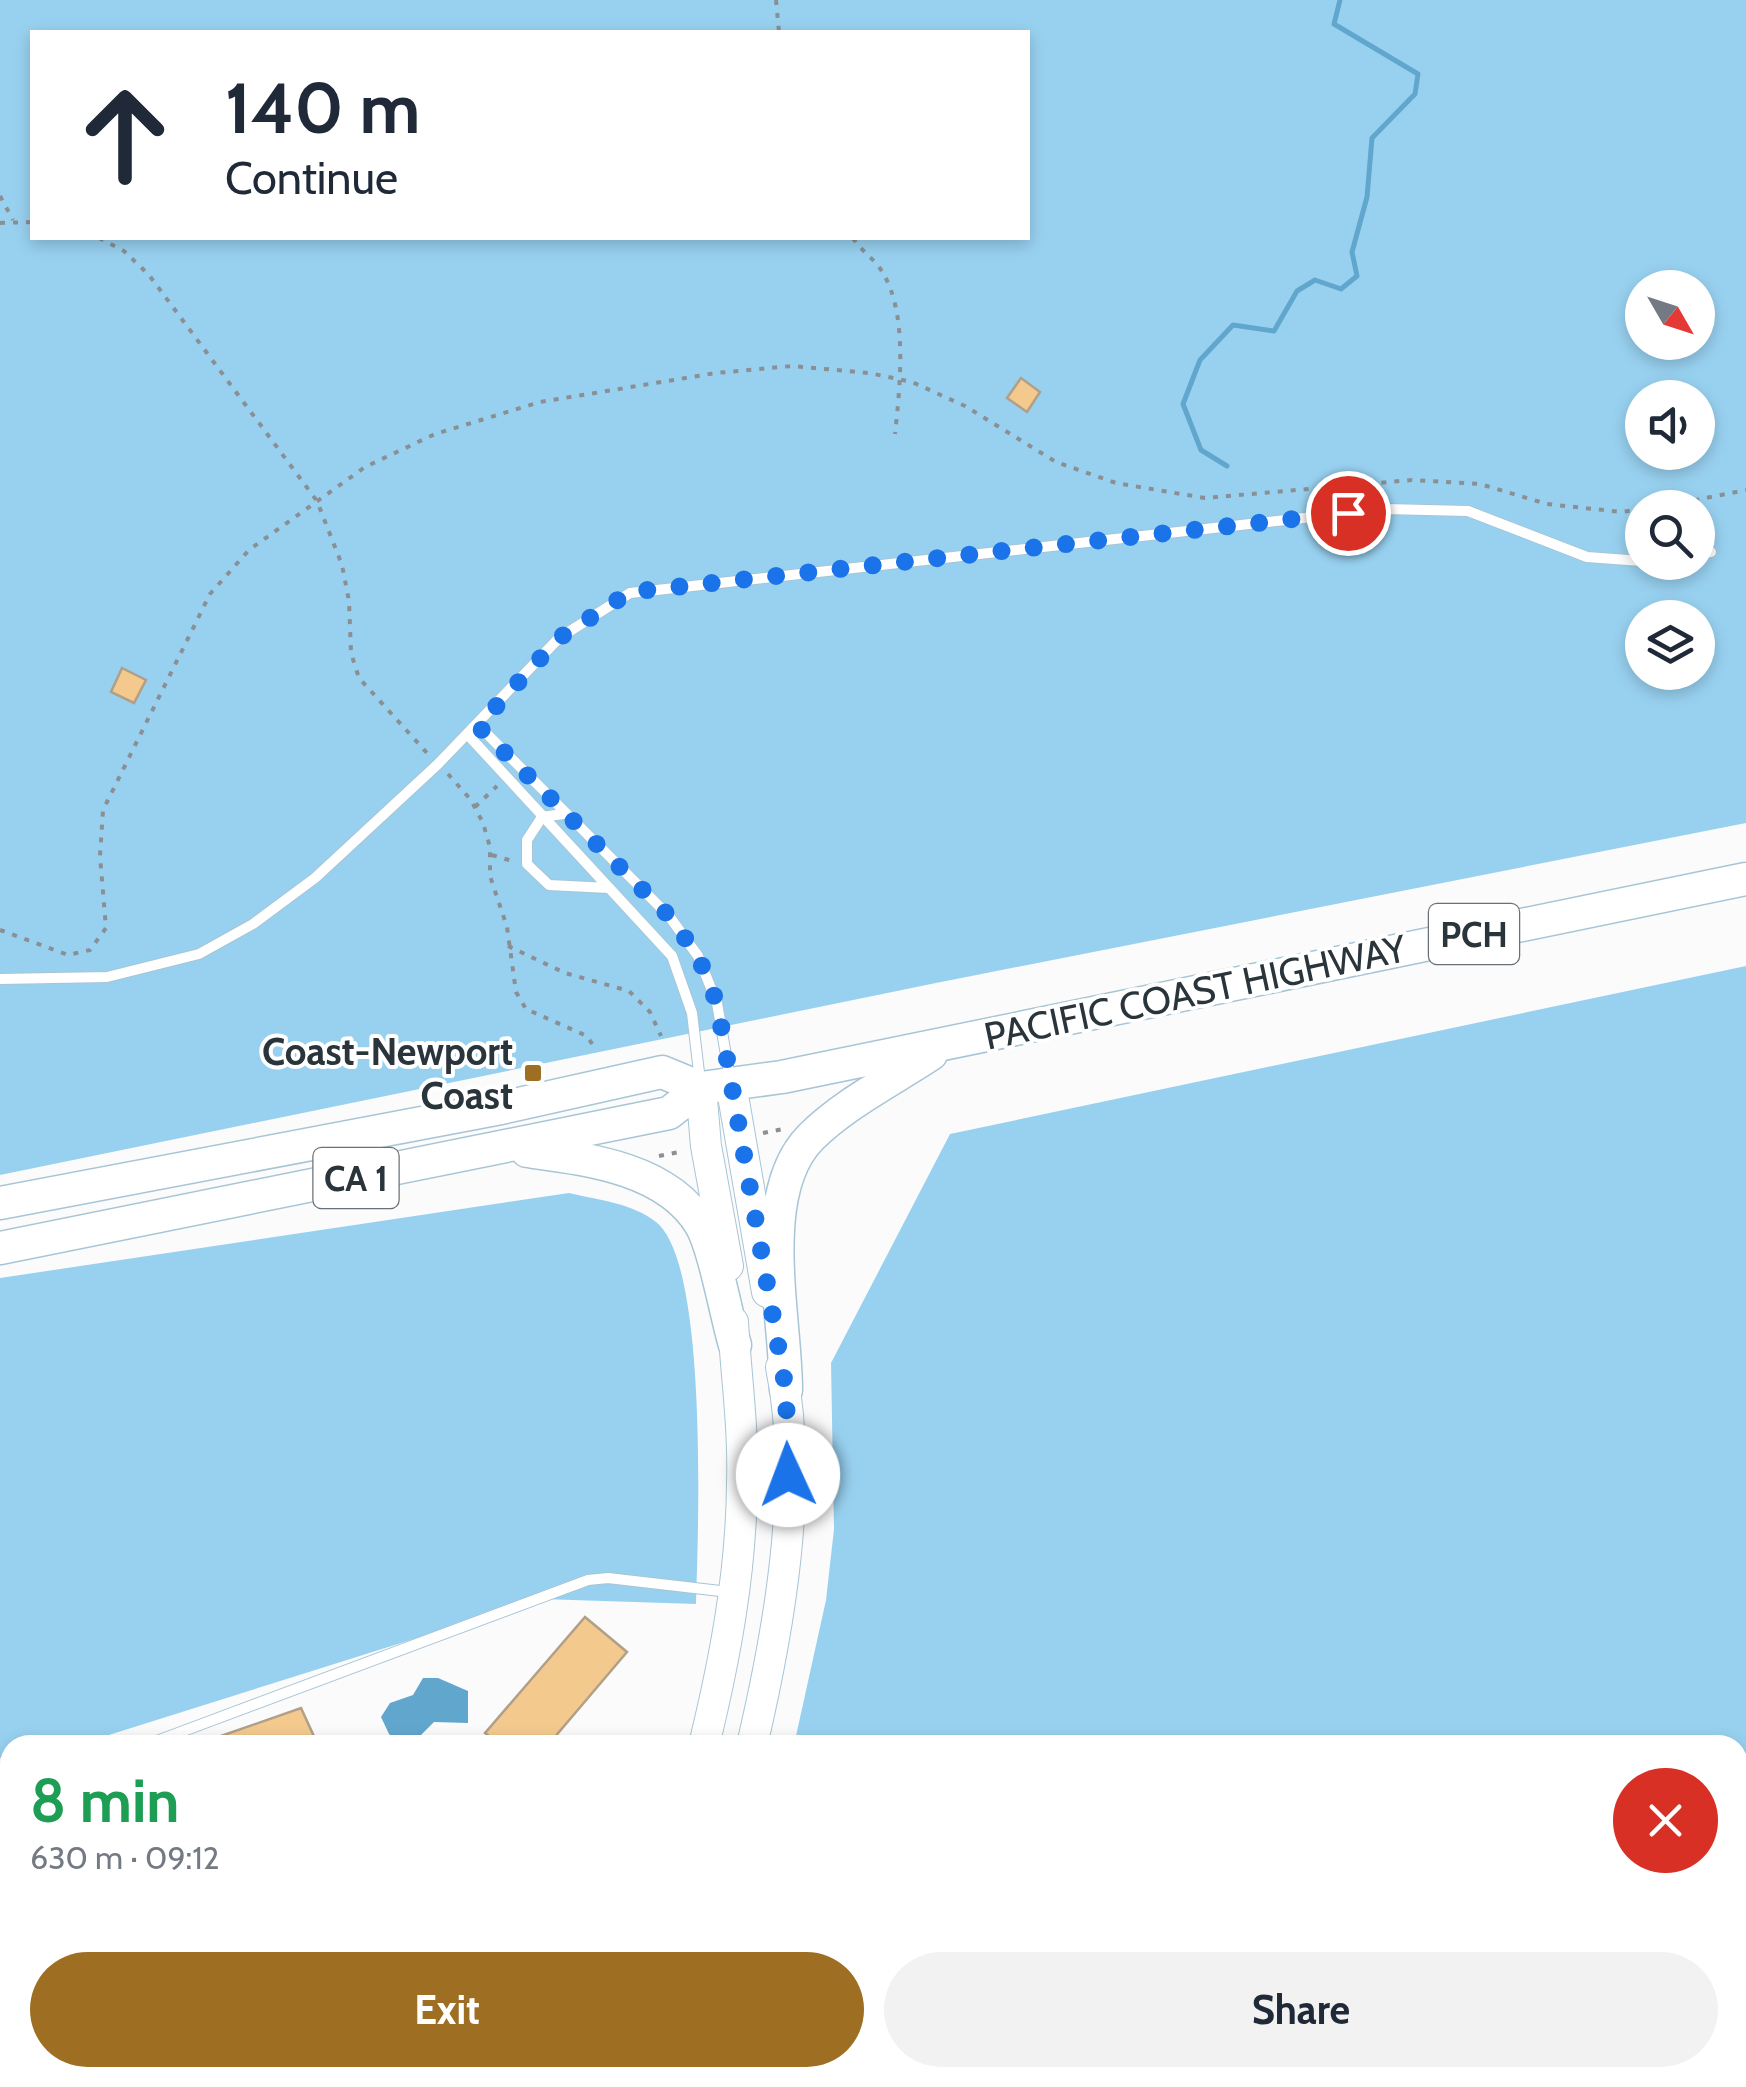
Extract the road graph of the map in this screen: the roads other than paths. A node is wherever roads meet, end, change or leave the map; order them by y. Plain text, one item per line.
1 (1625, 560) edge
2 (478, 726) junction
3 (468, 735) junction
4 (562, 814) junction
5 (542, 817) junction
6 (1746, 879) edge
7 (608, 888) junction
8 (0, 979) edge
9 (943, 1046) junction
10 (716, 1086) junction
11 (503, 1147) junction
12 (0, 1203) edge
13 (0, 1248) edge
14 (734, 1346) junction
15 (786, 1390) junction
16 (735, 1593) junction
17 (173, 1735) edge
18 (706, 1735) edge
19 (754, 1735) edge

1 - 2 lane
2 - 3 lane
2 - 4 lane
3 - 5 lane
3 - 8 lane
4 - 5 lane
4 - 10 lane
5 - 7 lane
5 - 7 lane
6 - 9 highway, PACIFIC COAST HIGHWAY / PCH
7 - 10 lane
9 - 10 highway, PACIFIC COAST HIGHWAY / PCH
9 - 15 highway
10 - 11 highway, PACIFIC COAST HIGHWAY / CA 1
10 - 12 highway, PACIFIC COAST HIGHWAY / CA 1
10 - 14 main road
10 - 15 main road
11 - 13 highway, PACIFIC COAST HIGHWAY / CA 1
11 - 14 highway
14 - 16 main road
15 - 19 main road
16 - 17 lane
16 - 18 main road

